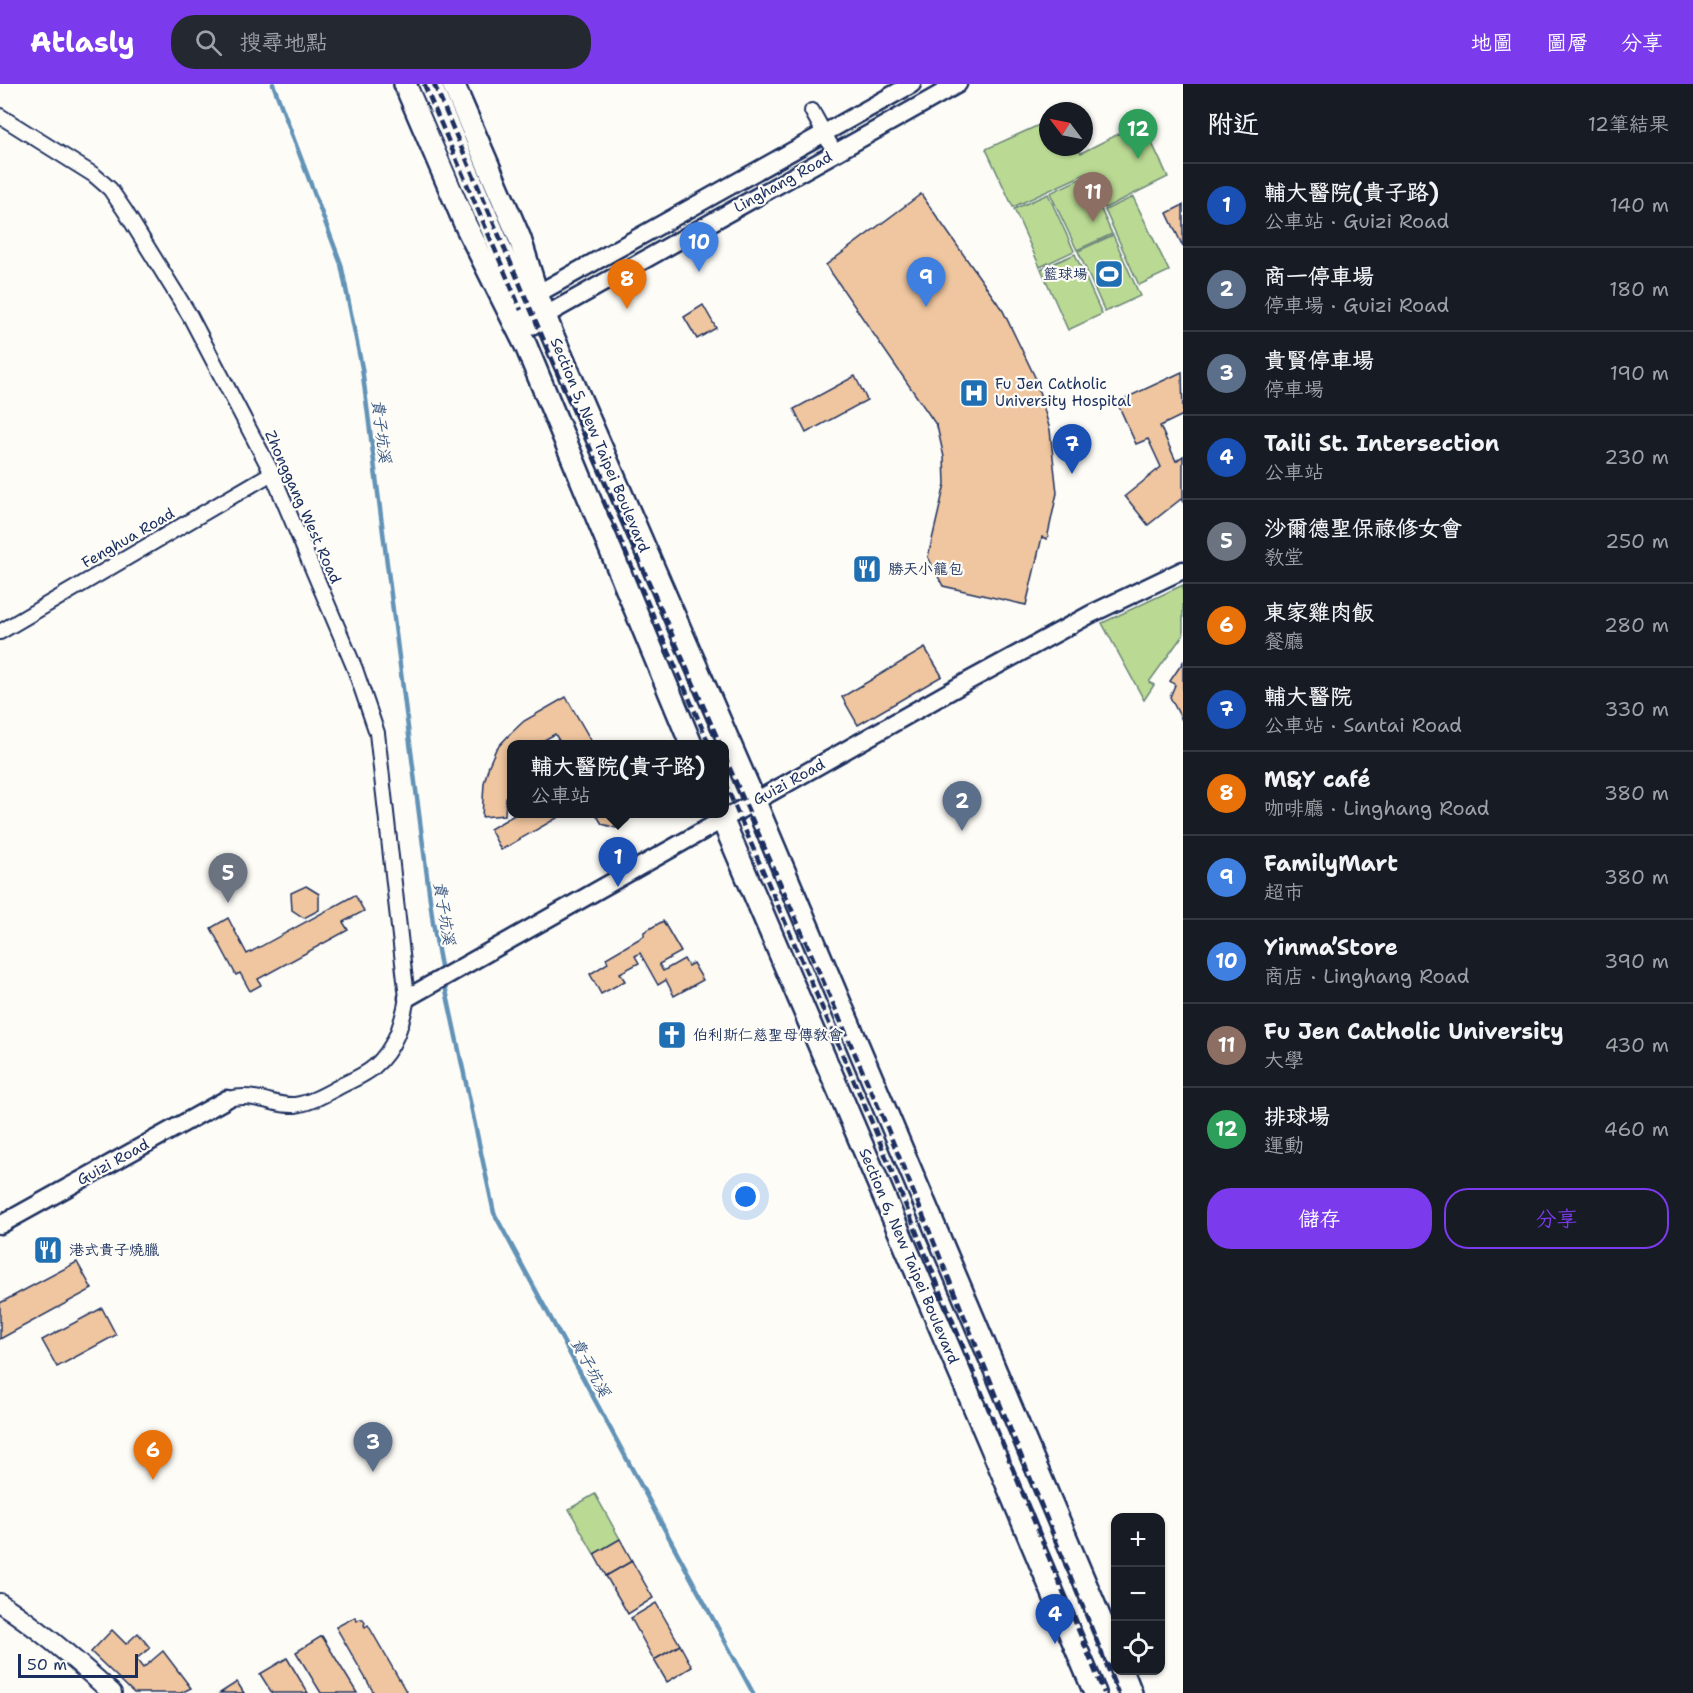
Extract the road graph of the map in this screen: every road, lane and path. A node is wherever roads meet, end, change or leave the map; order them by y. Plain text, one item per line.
1 (405, 84) edge
2 (429, 84) edge
3 (453, 84) edge
4 (912, 84) edge
5 (958, 84) edge
6 (812, 111) dead end
7 (0, 116) edge
8 (824, 133) junction
9 (835, 153) junction
10 (537, 294) junction
11 (543, 324) junction
12 (526, 346) junction
13 (272, 473) junction
14 (1183, 570) edge
15 (0, 632) edge
16 (689, 740) edge
17 (728, 740) edge
18 (729, 743) edge
19 (755, 802) junction
20 (729, 813) edge
21 (719, 818) edge
22 (721, 818) edge
23 (407, 998) junction
24 (227, 1099) joint
25 (0, 1225) edge
26 (0, 1603) edge
27 (1111, 1644) edge
28 (1124, 1675) edge
29 (111, 1693) edge
30 (1095, 1693) edge
31 (1131, 1693) edge

1 - 12 main road, Section 5, New Taipei Boulevard
2 - 11 main road, Section 5, New Taipei Boulevard
3 - 10 main road
4 - 8 street, Linghang Road
5 - 9 street, Linghang Road
6 - 8 street
7 - 13 street, Zhonggang West Road
8 - 9 street
8 - 10 street, Linghang Road
9 - 11 street, Linghang Road
10 - 11 main road
11 - 12 main road
11 - 17 main road, Section 5, New Taipei Boulevard
12 - 16 main road, Section 5, New Taipei Boulevard
13 - 15 street, Fenghua Road
13 - 23 street, Zhonggang West Road
14 - 19 street, Guizi Road
18 - 19 main road, Section 5, New Taipei Boulevard
19 - 20 street, Guizi Road
19 - 27 main road
21 - 23 street, Guizi Road
22 - 30 main road, Section 6, New Taipei Boulevard
23 - 24 street, Zhonggang West Road
24 - 25 street, Guizi Road
26 - 29 main road
28 - 31 main road

